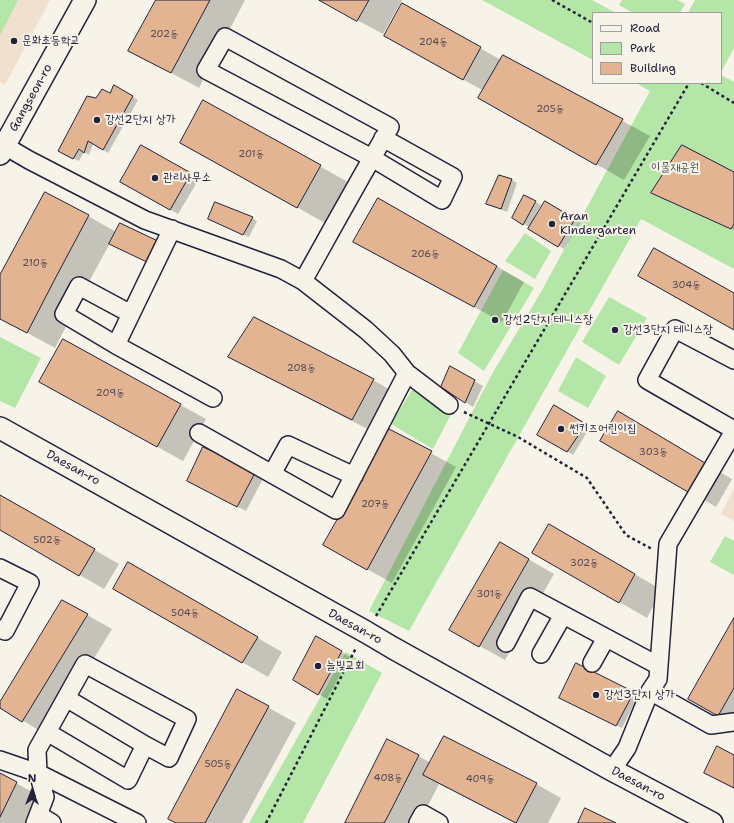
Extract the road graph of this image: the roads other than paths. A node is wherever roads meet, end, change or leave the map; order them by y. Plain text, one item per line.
1 (85, 0) edge
2 (383, 138) junction
3 (2, 150) edge
4 (372, 158) junction
5 (172, 229) junction
6 (303, 281) junction
7 (131, 314) junction
8 (116, 345) junction
9 (734, 360) edge
10 (407, 373) junction
11 (213, 398) dead end
12 (449, 405) road end
13 (0, 428) edge
14 (734, 430) edge
15 (199, 433) dead end
16 (272, 474) junction
17 (354, 476) junction
18 (0, 568) edge
19 (563, 615) junction
20 (0, 629) edge
21 (606, 638) junction
22 (506, 644) dead end
23 (541, 654) dead end
24 (592, 663) dead end
25 (659, 666) junction
26 (650, 691) junction
27 (66, 698) junction
28 (734, 722) edge
29 (47, 732) junction
30 (145, 744) junction
31 (0, 760) edge
32 (612, 770) junction
33 (38, 773) junction
34 (686, 817) edge
35 (42, 820) edge
36 (137, 823) edge
37 (418, 823) edge
38 (439, 823) edge
39 (712, 823) edge

1 - 3 main road, Gangseon-ro
2 - 4 lane
2 - 4 lane
2 - 4 lane
3 - 5 lane
4 - 6 lane
5 - 6 lane
5 - 7 lane
6 - 10 lane
7 - 8 lane
7 - 8 lane
8 - 11 lane
9 - 14 lane
10 - 12 lane
10 - 17 lane
13 - 32 main road, Daesan-ro
14 - 25 lane
15 - 16 lane
16 - 17 lane
16 - 17 lane
18 - 20 lane
19 - 21 lane
19 - 22 lane
19 - 23 lane
21 - 24 lane
21 - 25 lane
25 - 26 lane
26 - 28 lane
26 - 32 lane
27 - 29 lane
27 - 30 lane
27 - 30 lane
29 - 30 lane
29 - 33 lane
31 - 33 lane
32 - 34 main road, Daesan-ro
33 - 35 lane
33 - 36 lane
34 - 39 main road, Daesan-ro
37 - 38 lane

